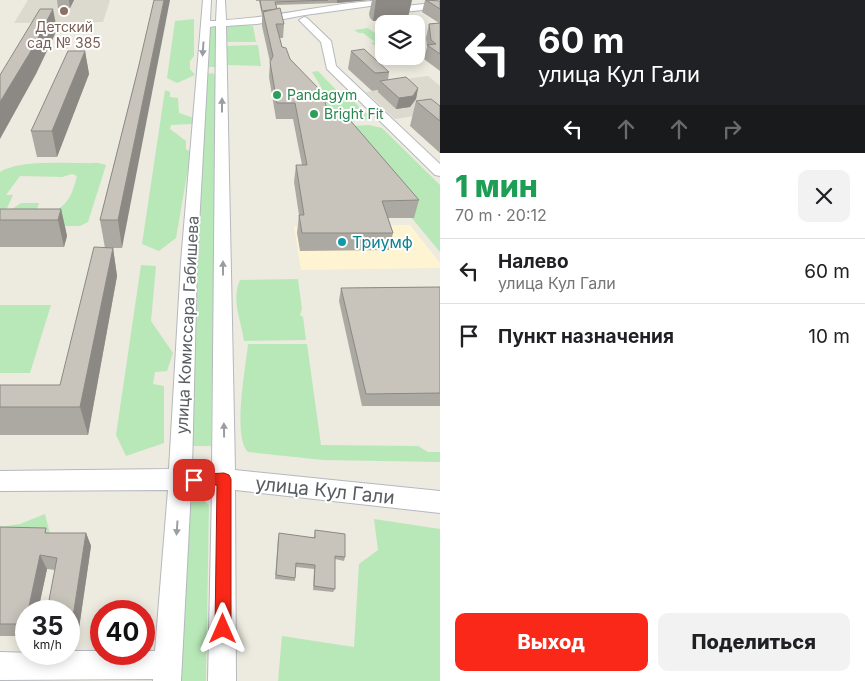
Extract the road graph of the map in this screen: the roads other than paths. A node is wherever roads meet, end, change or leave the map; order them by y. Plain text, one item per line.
1 (207, 0) edge
2 (221, 0) edge
3 (392, 0) edge
4 (440, 10) edge
5 (286, 15) junction
6 (304, 20) junction
7 (205, 24) junction
8 (222, 24) junction
9 (201, 70) junction
10 (221, 70) junction
11 (440, 172) edge
12 (224, 479) junction
13 (180, 480) junction
14 (0, 481) edge
15 (440, 502) edge
16 (0, 666) edge
17 (167, 673) edge
18 (222, 681) edge

1 - 7 street, улица Комиссара Габишева
2 - 8 street, улица Комиссара Габишева
3 - 5 street
4 - 6 street
5 - 6 street
5 - 8 street
6 - 11 street
7 - 8 street
7 -> 9 street, улица Комиссара Габишева
8 - 10 street, улица Комиссара Габишева
9 - 10 street
9 - 13 street, улица Комиссара Габишева
12 -> 10 street, улица Комиссара Габишева
12 - 13 street, улица Кул Гали
12 - 15 street, улица Кул Гали
12 - 18 street, улица Комиссара Габишева
13 - 14 street, улица Кул Гали
13 -> 17 street, улица Комиссара Габишева
16 - 17 street

